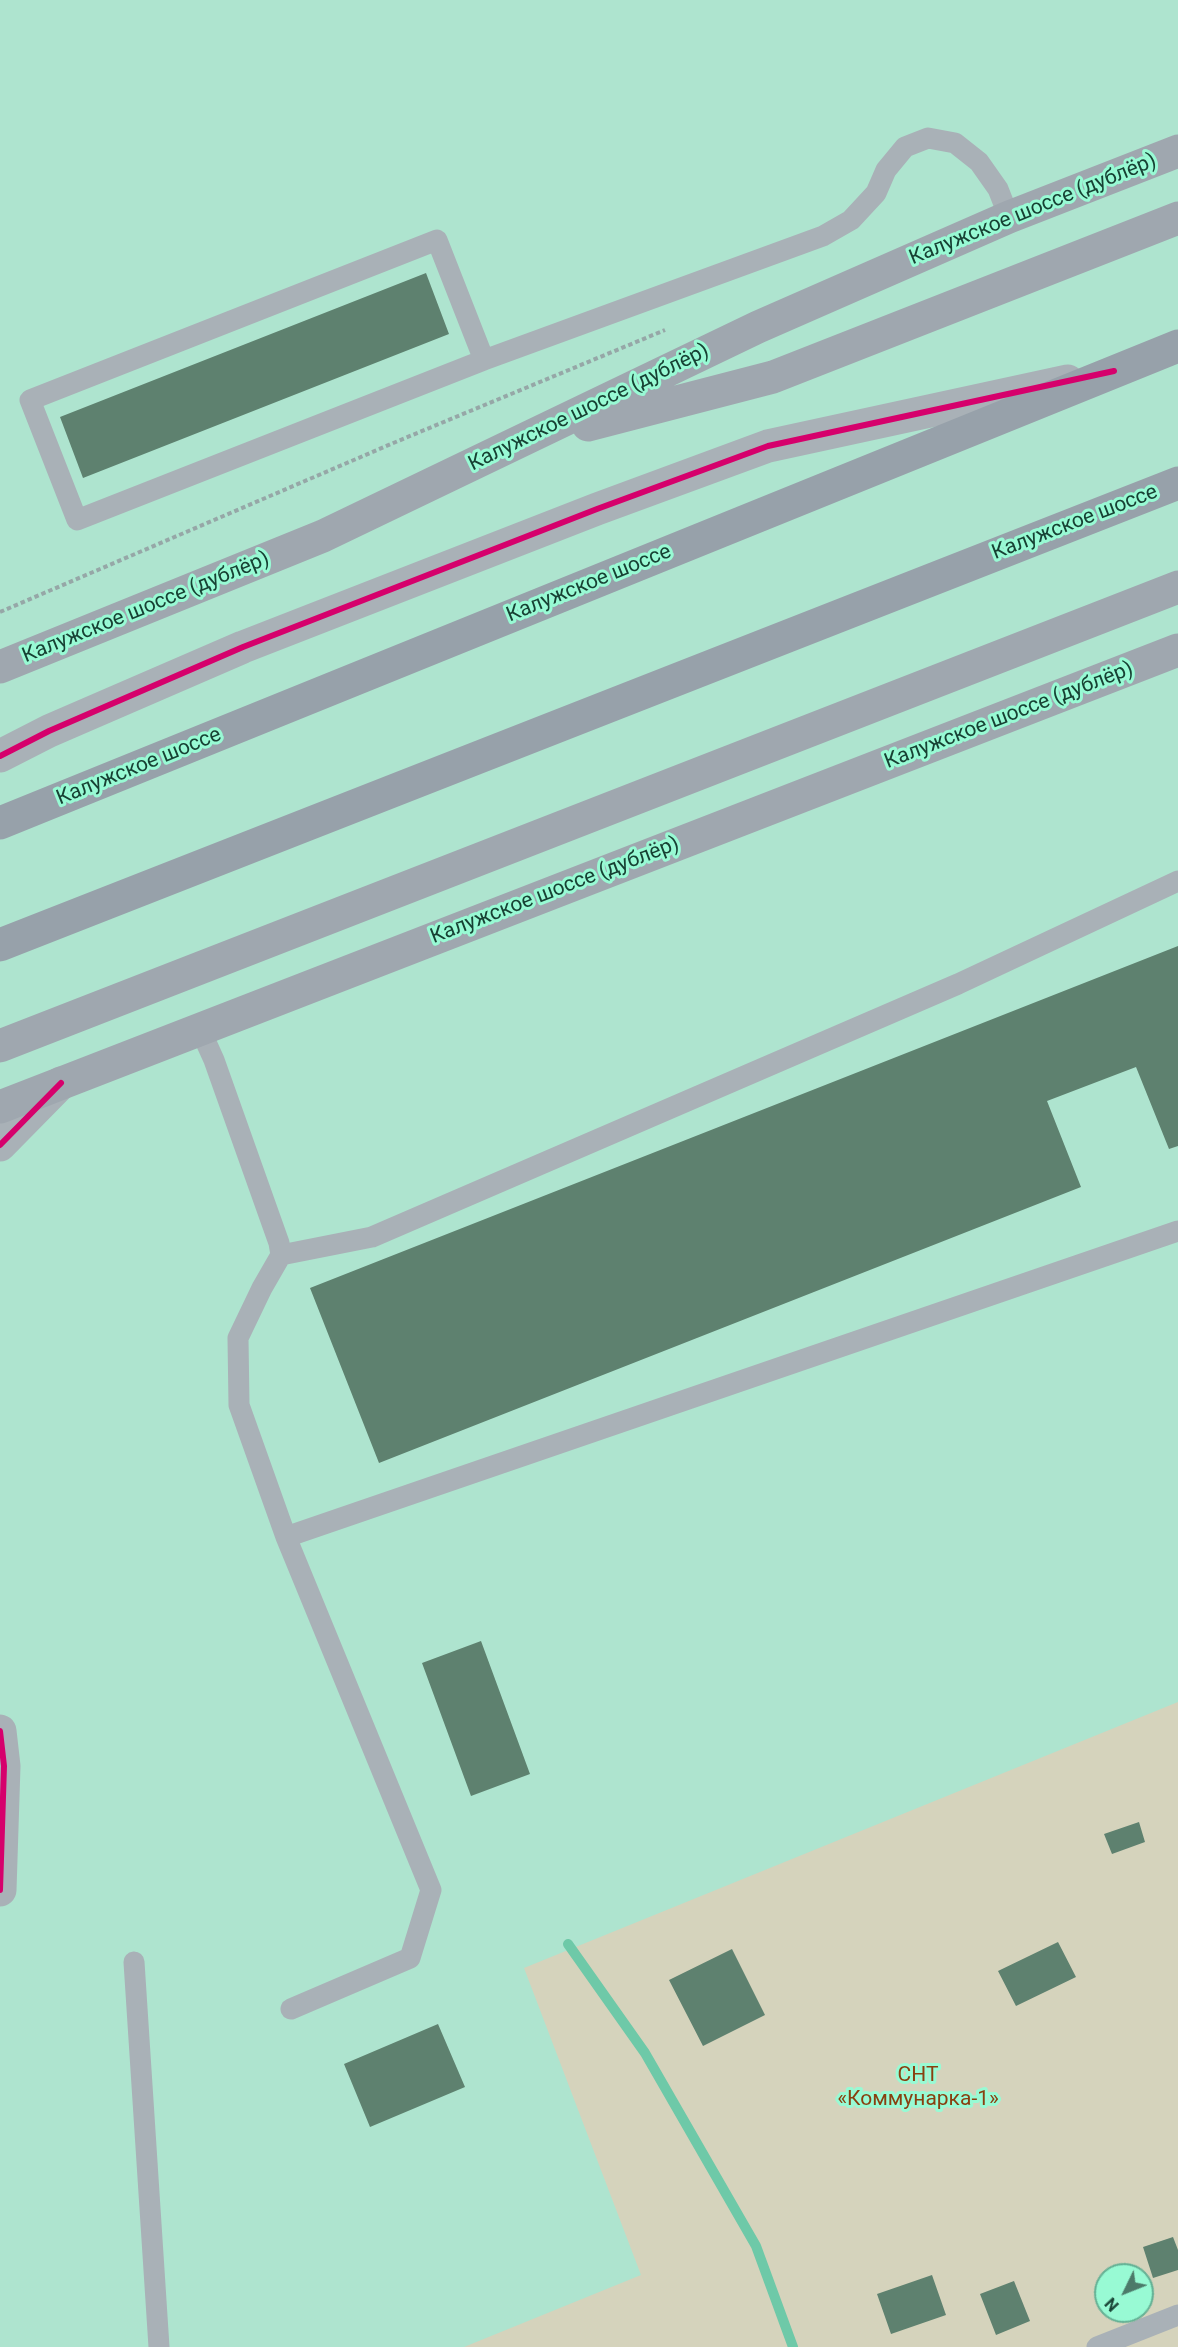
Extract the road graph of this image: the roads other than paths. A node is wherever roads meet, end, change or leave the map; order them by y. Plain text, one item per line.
1 (1178, 151) edge
2 (1009, 218) junction
3 (1178, 218) edge
4 (1178, 346) edge
5 (484, 360) junction
6 (1114, 371) junction
7 (514, 444) junction
8 (1178, 483) edge
9 (1178, 587) edge
10 (1178, 650) edge
11 (0, 667) edge
12 (0, 756) edge
13 (0, 823) edge
14 (1178, 881) edge
15 (0, 945) edge
16 (200, 1029) junction
17 (0, 1046) edge
18 (61, 1083) junction
19 (0, 1107) edge
20 (0, 1145) edge
21 (1178, 1231) edge
22 (281, 1255) junction
23 (286, 1537) junction
24 (0, 1731) edge
25 (0, 1890) edge
26 (134, 1962) dead end
27 (291, 2009) dead end
28 (1178, 2315) edge
29 (159, 2347) edge
30 (1097, 2347) edge

1 - 2 main road, Калужское шоссе (дублёр)
2 - 5 lane
2 - 7 main road, Калужское шоссе (дублёр)
3 - 7 main road
4 - 6 highway, Калужское шоссе
5 - 5 lane
6 - 12 street
6 - 13 highway, Калужское шоссе
7 - 11 main road, Калужское шоссе (дублёр)
8 - 15 highway, Калужское шоссе
9 - 17 main road
10 - 16 main road, Калужское шоссе (дублёр)
14 - 22 lane
16 - 18 main road, Калужское шоссе (дублёр)
16 - 22 lane
18 - 19 main road, Калужское шоссе (дублёр)
18 - 20 street
21 - 23 lane
22 - 23 lane
23 - 27 lane
24 - 25 street
26 - 29 lane
28 - 30 lane

